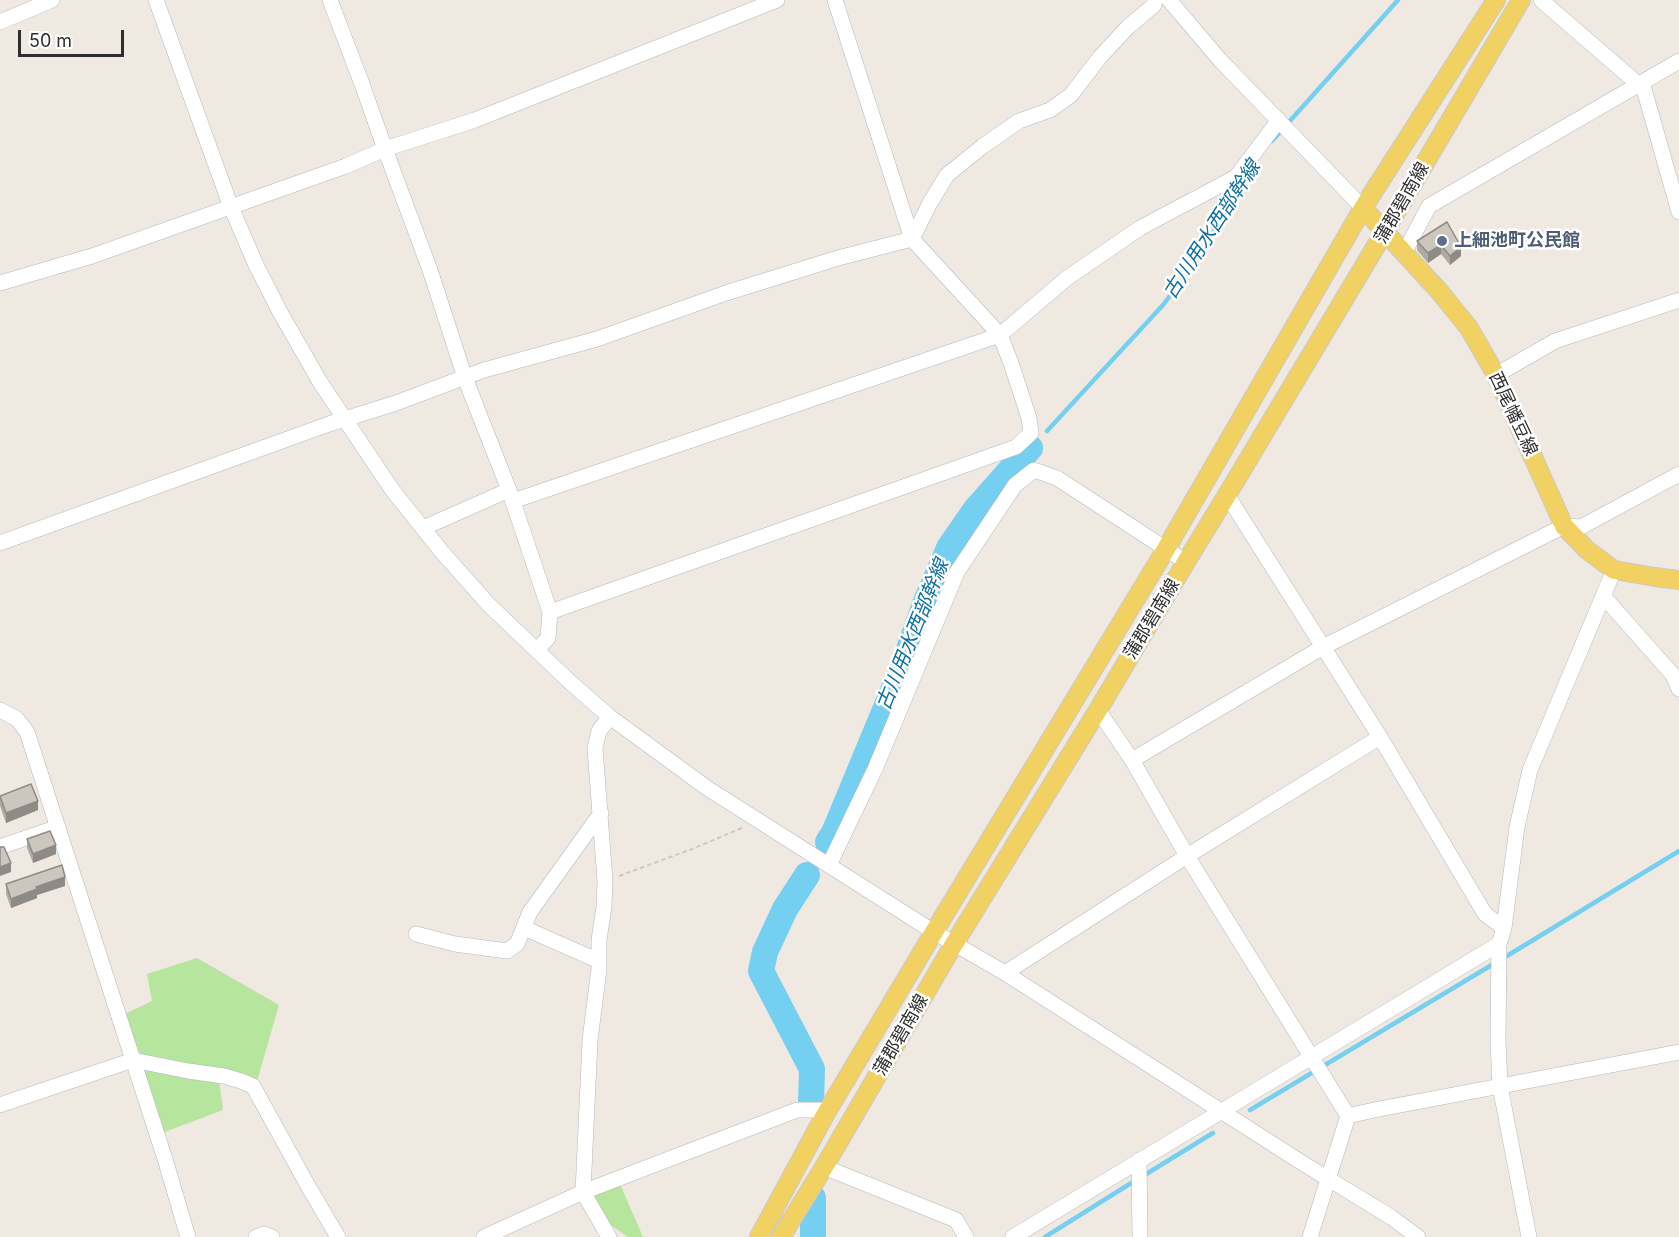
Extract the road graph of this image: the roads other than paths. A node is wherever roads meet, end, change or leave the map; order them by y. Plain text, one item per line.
1 (52, 0) edge
2 (156, 0) edge
3 (330, 0) edge
4 (777, 0) edge
5 (835, 0) edge
6 (1155, 0) edge
7 (1169, 0) edge
8 (1496, 0) edge
9 (1521, 0) edge
10 (1541, 0) edge
11 (0, 22) edge
12 (1679, 61) edge
13 (1640, 83) junction
14 (1279, 121) junction
15 (385, 149) junction
16 (231, 207) junction
17 (1364, 208) junction
18 (1679, 212) edge
19 (1385, 231) junction
20 (912, 239) junction
21 (1404, 253) junction
22 (0, 283) edge
23 (1679, 300) edge
24 (1000, 334) junction
25 (1496, 375) junction
26 (465, 378) junction
27 (345, 420) junction
28 (1679, 474) edge
29 (1227, 495) junction
30 (511, 496) junction
31 (1564, 526) junction
32 (423, 528) junction
33 (0, 543) edge
34 (1166, 549) junction
35 (1186, 562) junction
36 (1614, 570) junction
37 (1679, 580) edge
38 (1603, 596) junction
39 (550, 612) junction
40 (1323, 647) junction
41 (537, 650) junction
42 (1679, 689) edge
43 (0, 710) edge
44 (1098, 710) junction
45 (610, 717) junction
46 (1380, 737) junction
47 (1132, 760) junction
48 (600, 813) junction
49 (58, 827) junction
50 (0, 847) edge
51 (1186, 856) junction
52 (829, 865) junction
53 (524, 928) junction
54 (1504, 928) junction
55 (934, 932) junction
56 (416, 934) dead end
57 (954, 944) junction
58 (1499, 947) junction
59 (599, 961) junction
60 (1005, 973) junction
61 (1679, 1052) edge
62 (133, 1060) junction
63 (1316, 1064) junction
64 (1500, 1086) junction
65 (0, 1105) edge
66 (1220, 1111) junction
67 (825, 1115) junction
68 (1348, 1116) junction
69 (1139, 1164) junction
70 (824, 1167) junction
71 (1328, 1179) junction
72 (583, 1192) junction
73 (189, 1237) edge
74 (256, 1237) edge
75 (272, 1237) edge
76 (338, 1237) edge
77 (484, 1237) edge
78 (609, 1237) edge
79 (759, 1237) edge
80 (781, 1237) edge
81 (966, 1237) edge
82 (1013, 1237) edge
83 (1140, 1237) edge
84 (1311, 1237) edge
85 (1418, 1237) edge
86 (1529, 1237) edge

1 - 11 street
2 - 16 street
3 - 15 street
4 - 15 street
5 - 20 street
6 - 20 street
7 - 14 street
8 - 17 main road, 蒲郡碧南線
9 - 19 main road, 蒲郡碧南線
10 - 13 street
12 - 13 street
13 - 18 street
13 - 21 street
14 - 17 street
14 - 24 street
15 - 16 street
15 - 26 street
16 - 22 street
16 - 27 street
17 - 19 main road, 西尾幡豆線
17 - 34 main road, 蒲郡碧南線
19 - 21 main road, 西尾幡豆線
19 - 29 main road, 蒲郡碧南線
20 - 24 street
20 - 26 street
21 - 25 main road, 西尾幡豆線
23 - 25 street
24 - 30 street
24 - 39 street
25 - 31 main road, 西尾幡豆線
26 - 27 street
26 - 30 street
27 - 32 street
27 - 33 street
28 - 31 street
29 - 35 main road, 蒲郡碧南線
29 - 40 street
30 - 32 street
30 - 39 street
31 - 36 main road, 西尾幡豆線
31 - 40 street
32 - 41 street
34 - 35 street
34 - 52 street
34 - 55 main road, 蒲郡碧南線
35 - 44 main road, 蒲郡碧南線
36 - 37 main road, 西尾幡豆線
36 - 38 street
38 - 42 street
38 - 54 street
39 - 41 street
40 - 46 street
40 - 47 street
41 - 45 street
43 - 49 street
44 - 47 street
44 - 57 main road, 蒲郡碧南線
45 - 48 street
45 - 52 street
46 - 51 street
46 - 54 street
47 - 51 street
48 - 53 street
48 - 59 street
49 - 50 street
49 - 62 street
51 - 60 street
51 - 63 street
52 - 55 street
53 - 56 street
53 - 59 street
54 - 58 street
55 - 57 street
55 - 67 main road, 蒲郡碧南線
57 - 60 street
57 - 70 main road, 蒲郡碧南線
58 - 63 street
58 - 64 street
59 - 72 street
60 - 66 street
61 - 64 street
62 - 65 street
62 - 73 street
62 - 76 street
63 - 66 street
63 - 68 street
64 - 68 street
64 - 86 street
66 - 69 street
66 - 71 street
67 - 72 street
67 - 79 main road, 蒲郡碧南線
68 - 71 street
69 - 82 street
69 - 83 street
70 - 80 main road, 蒲郡碧南線
70 - 81 street
71 - 84 street
71 - 85 street
72 - 77 street
72 - 78 street
74 - 75 street

